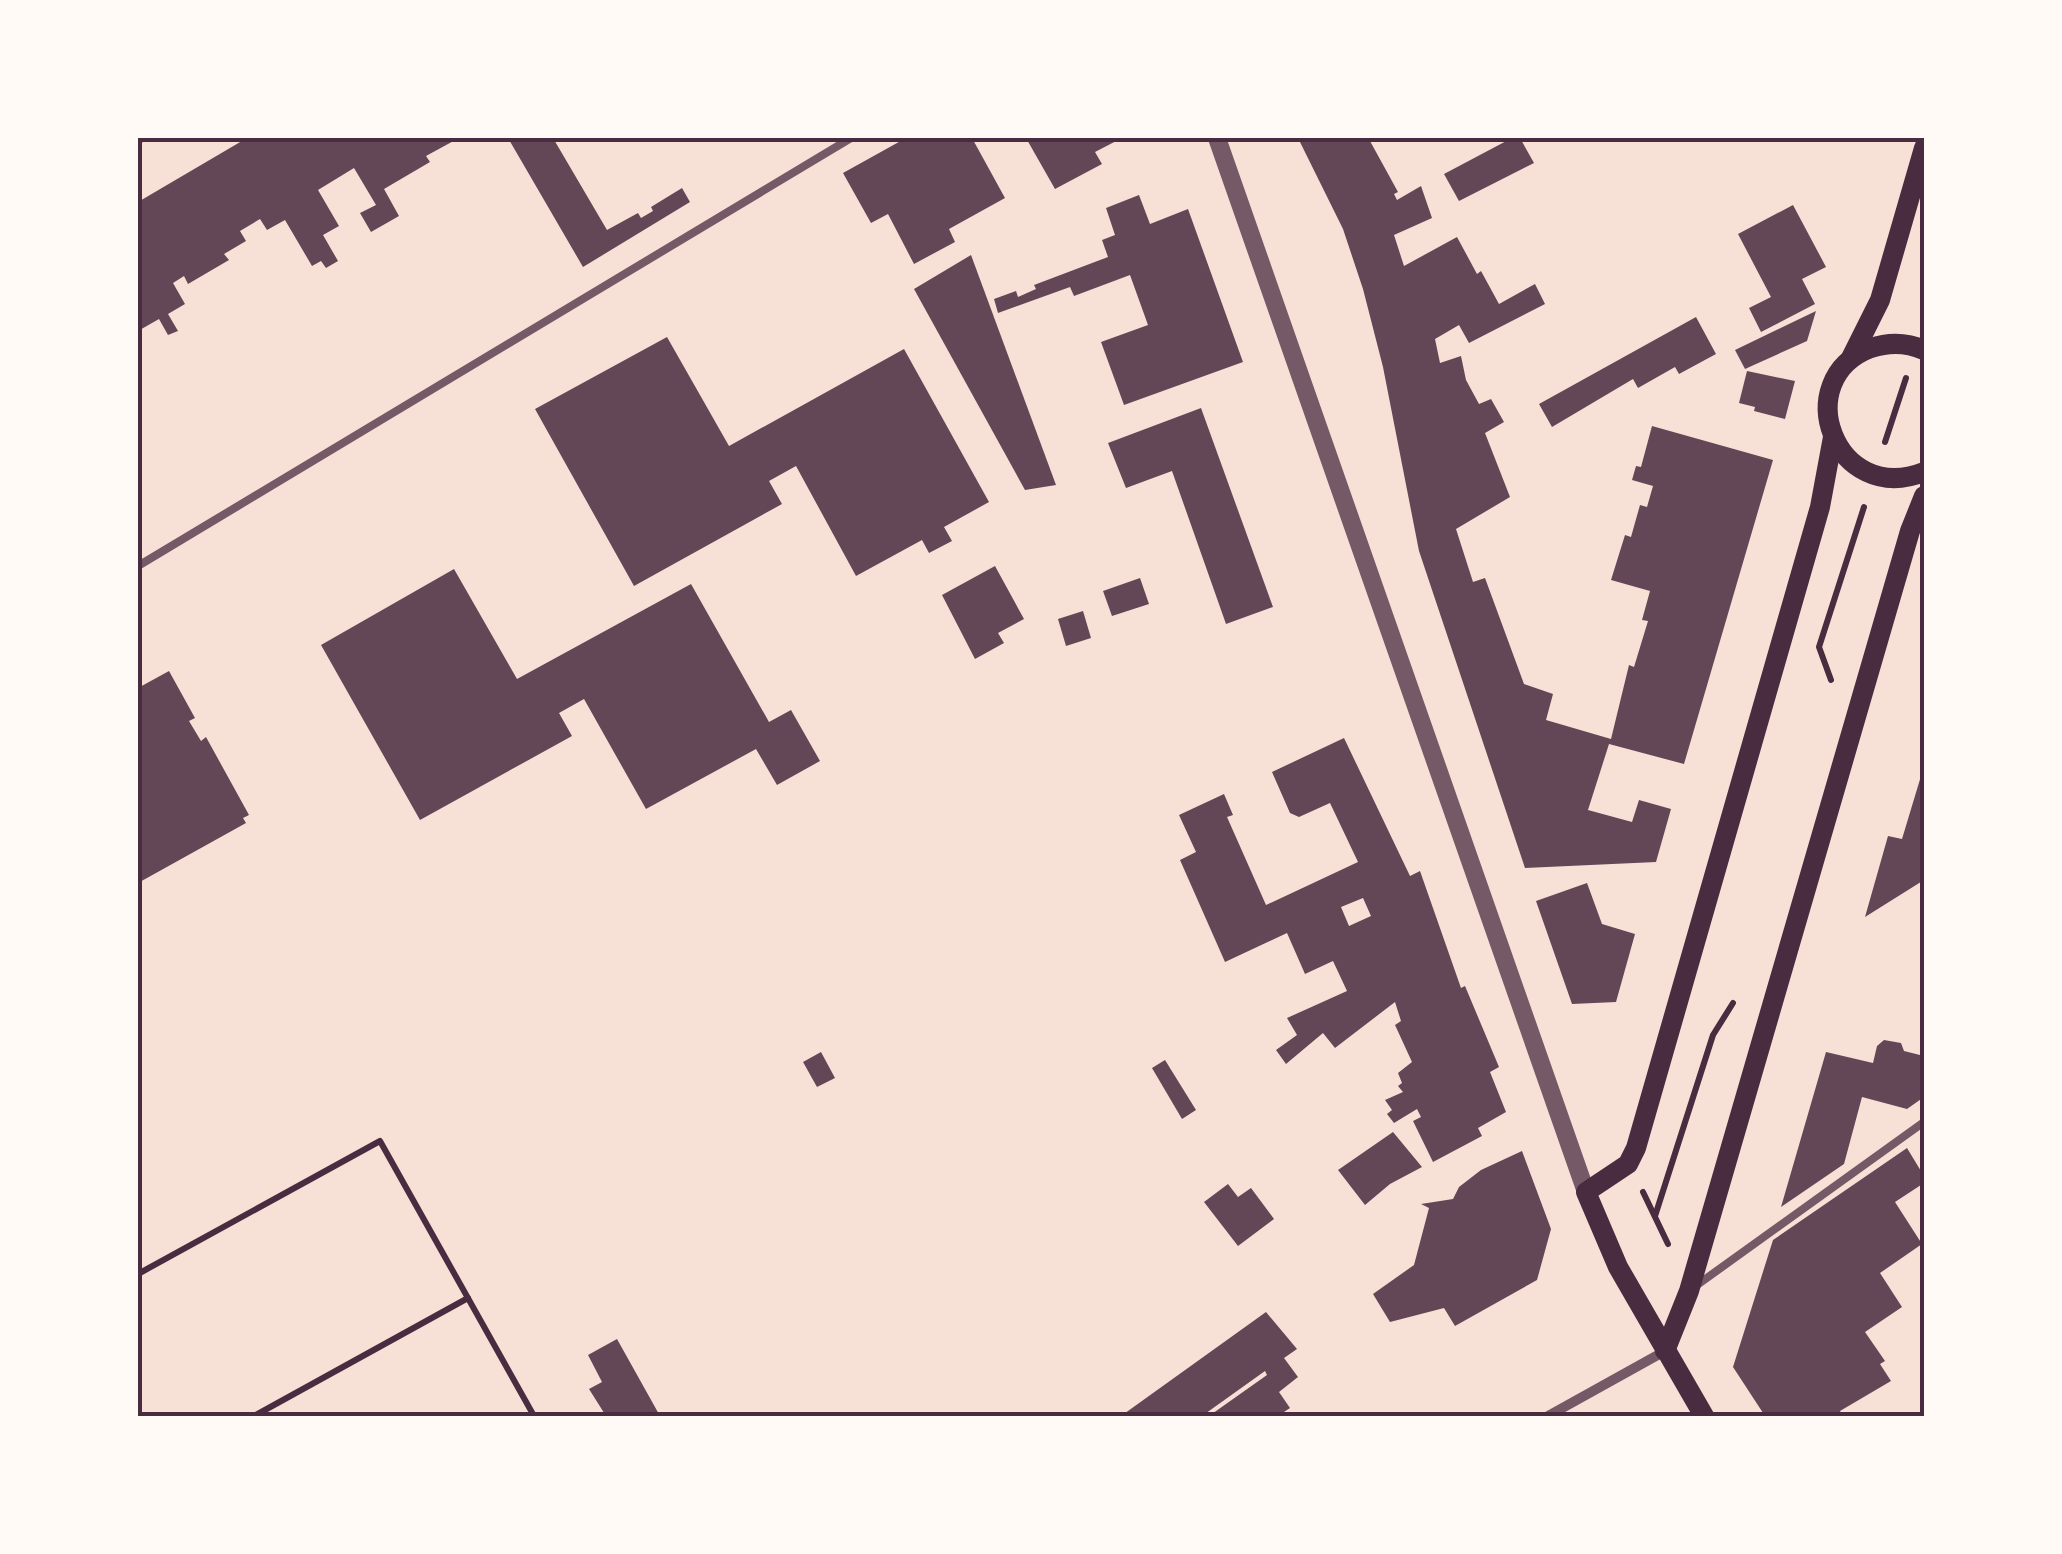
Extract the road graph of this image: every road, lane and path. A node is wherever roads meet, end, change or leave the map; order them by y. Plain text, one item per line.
1 (851, 138) edge
2 (1217, 138) edge
3 (1924, 148) edge
4 (1920, 348) edge
5 (1848, 362) junction
6 (1833, 437) junction
7 (1924, 472) edge
8 (1874, 476) junction
9 (1924, 496) edge
10 (138, 566) edge
11 (1826, 697) dead end
12 (1738, 988) dead end
13 (1924, 1122) edge
14 (1628, 1164) junction
15 (1586, 1192) junction
16 (1655, 1216) junction
17 (138, 1274) edge
18 (1690, 1291) junction
19 (468, 1298) junction
20 (1664, 1350) junction
21 (254, 1416) edge
22 (534, 1416) edge
23 (1548, 1416) edge
24 (1704, 1416) edge

1 - 10 lane
2 - 15 street
3 - 5 main road
4 - 5 main road
4 - 8 path
5 - 6 main road
6 - 8 main road
6 - 14 main road
7 - 8 main road
8 - 11 path
9 - 18 main road
12 - 16 path
13 - 18 lane
14 - 15 main road
14 - 16 path
15 - 20 main road
16 - 18 path
17 - 19 path
18 - 20 main road
19 - 21 path
19 - 22 path
20 - 23 street
20 - 24 main road

